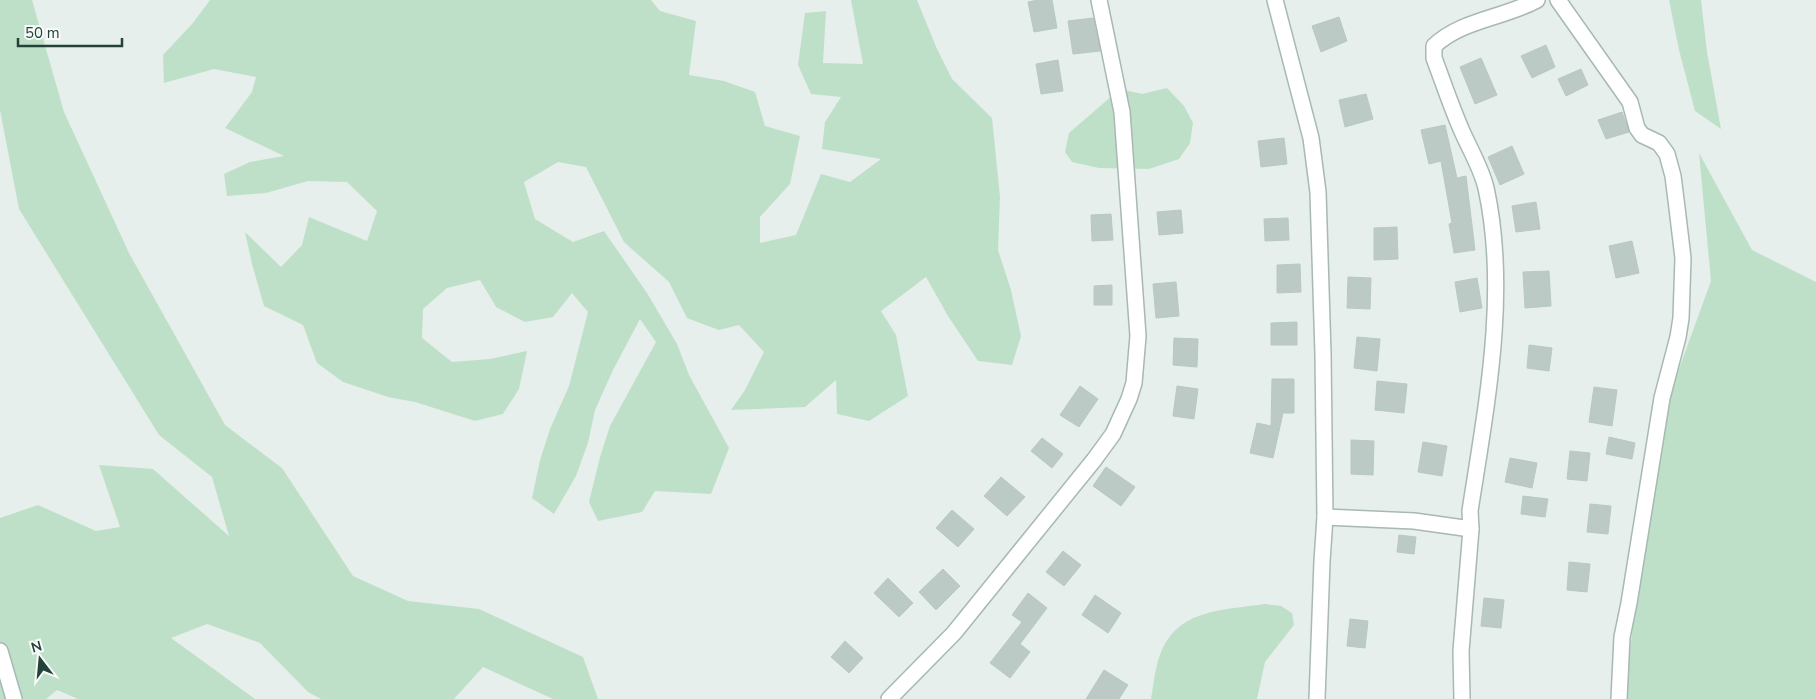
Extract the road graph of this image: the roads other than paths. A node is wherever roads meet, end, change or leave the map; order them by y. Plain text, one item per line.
1 (1099, 0) edge
2 (1275, 0) edge
3 (1537, 0) edge
4 (1558, 0) edge
5 (1325, 517) junction
6 (1471, 529) junction
7 (0, 651) edge
8 (14, 699) edge
9 (889, 699) edge
10 (1317, 699) edge
11 (1462, 699) edge
12 (1619, 699) edge

1 - 9 street
2 - 5 street
3 - 6 street
4 - 12 street
5 - 6 street
5 - 10 street
6 - 11 street
7 - 8 street

